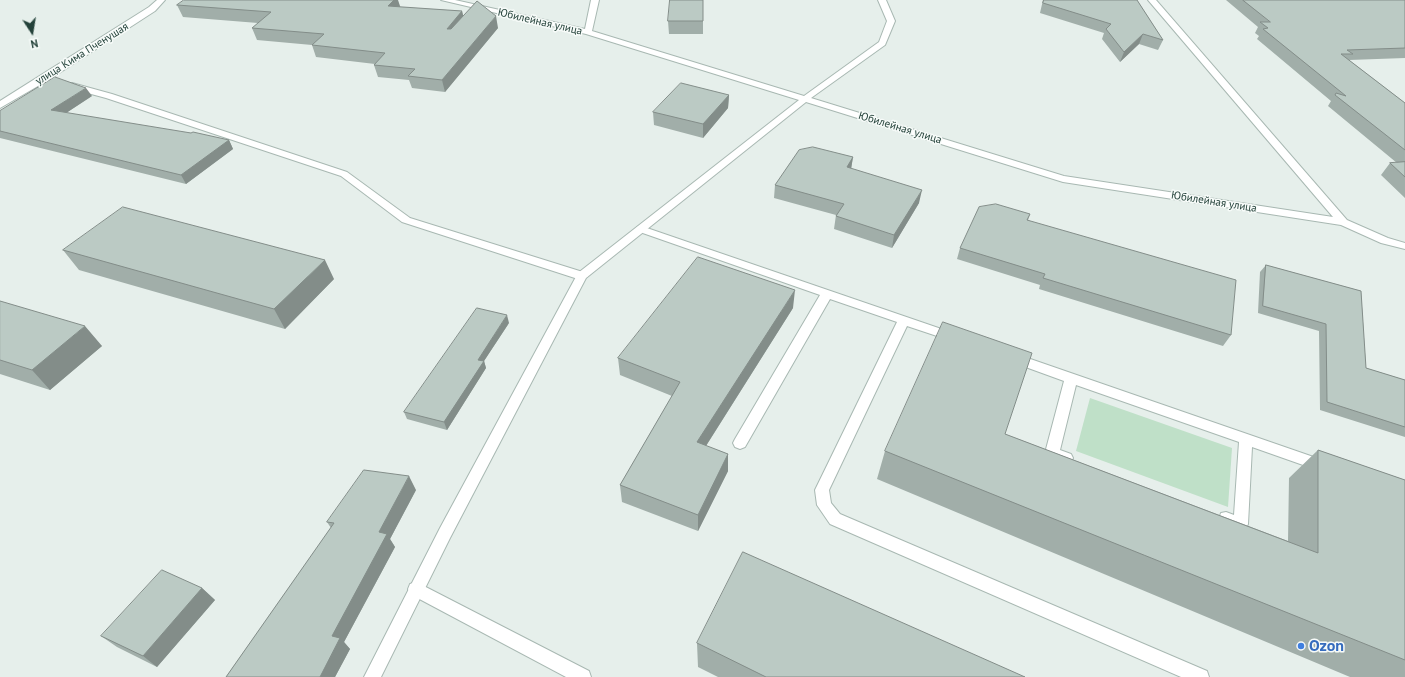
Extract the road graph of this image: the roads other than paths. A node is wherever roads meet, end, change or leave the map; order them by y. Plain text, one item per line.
1 (161, 0) edge
2 (445, 0) edge
3 (595, 0) edge
4 (882, 0) edge
5 (1152, 0) edge
6 (588, 32) junction
7 (47, 77) junction
8 (805, 99) junction
9 (0, 105) edge
10 (1343, 222) junction
11 (641, 229) junction
12 (1405, 246) edge
13 (582, 276) junction
14 (828, 294) junction
15 (904, 320) junction
16 (962, 340) edge
17 (999, 353) edge
18 (1072, 379) junction
19 (1246, 439) junction
20 (740, 443) dead end
21 (1081, 464) edge
22 (1333, 469) edge
23 (1212, 513) edge
24 (416, 589) junction
25 (372, 677) edge
26 (583, 677) edge
27 (1201, 677) edge

1 - 7 street, улица Кима Пченушая
2 - 6 street, Юбилейная улица
3 - 6 street, Юбилейная улица
4 - 8 street
5 - 10 street
6 - 8 street, Юбилейная улица
7 - 9 street, улица Кима Пченушая
7 - 13 street
8 - 10 street, Юбилейная улица
8 - 11 street
10 - 12 street
11 - 13 street
11 - 14 street
13 - 24 street
14 - 15 street
14 - 20 street
15 - 16 street
15 - 27 street
17 - 18 street
18 - 19 street
18 - 21 street
19 - 22 street
19 - 23 street
24 - 25 street
24 - 26 street

